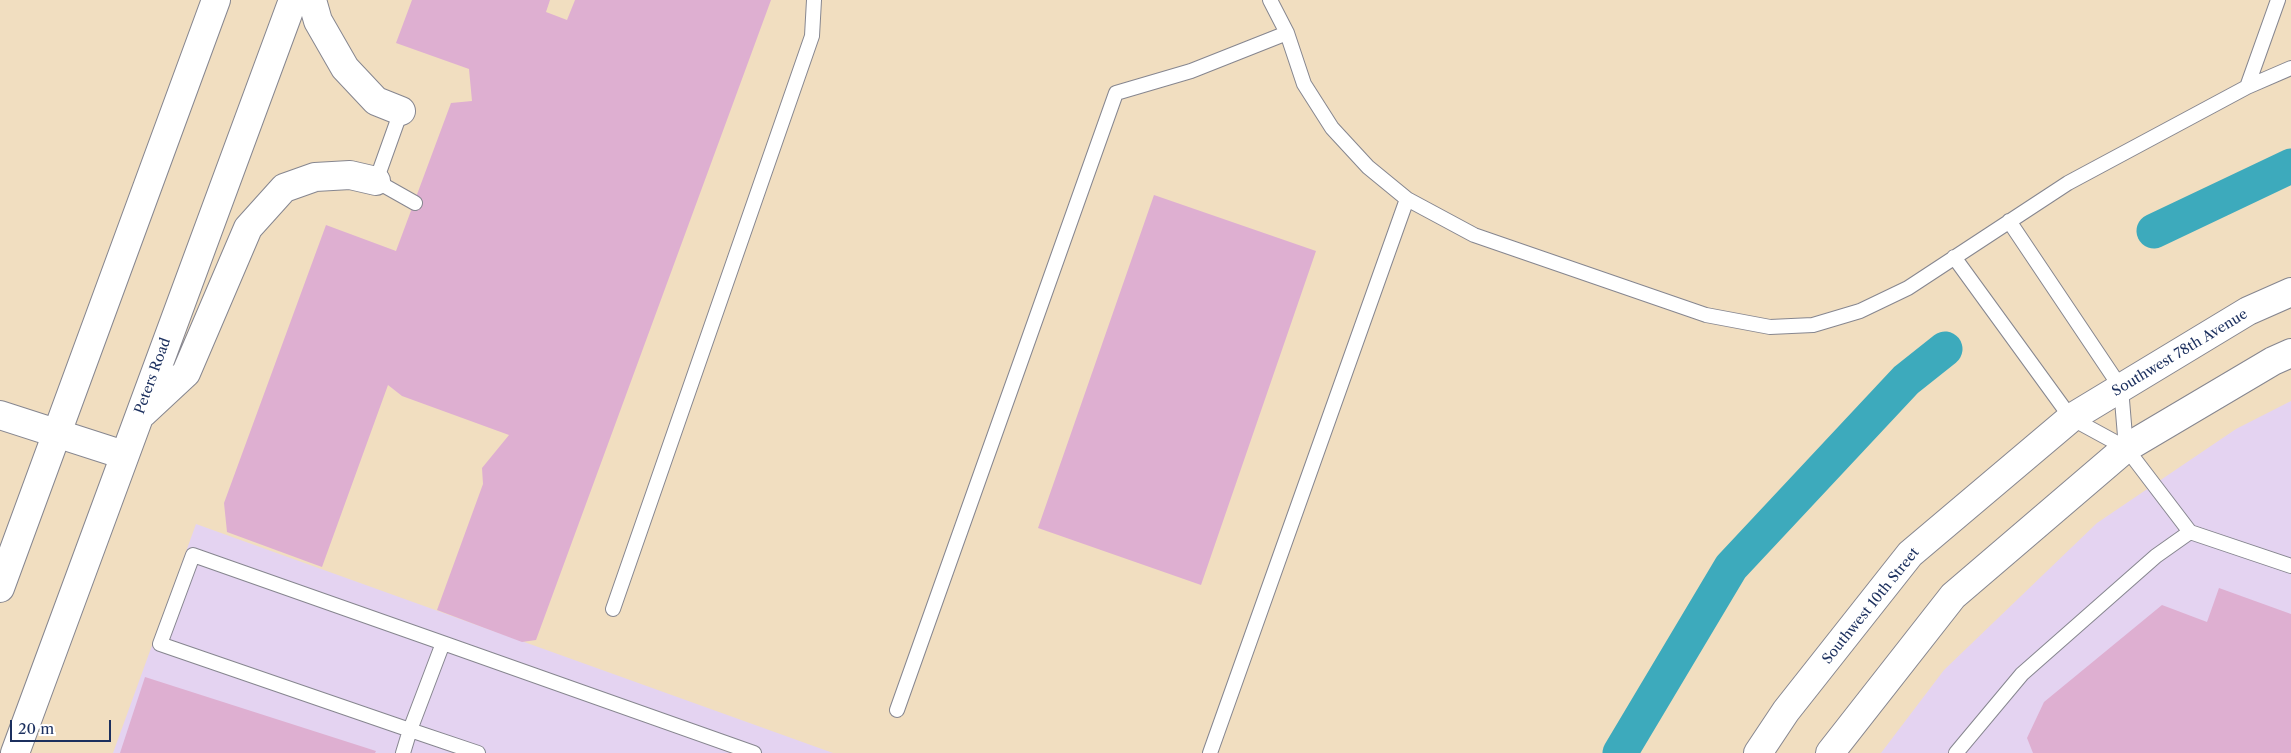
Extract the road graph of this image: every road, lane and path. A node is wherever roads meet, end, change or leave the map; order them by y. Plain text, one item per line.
1 (216, 0) edge
2 (293, 0) edge
3 (312, 0) edge
4 (814, 0) edge
5 (1270, 0) edge
6 (2278, 0) edge
7 (1287, 33) junction
8 (2291, 68) edge
9 (2247, 87) junction
10 (400, 111) joint
11 (376, 181) junction
12 (1407, 199) junction
13 (415, 203) dead end
14 (2009, 221) junction
15 (1954, 256) junction
16 (2291, 292) edge
17 (2291, 353) edge
18 (2121, 388) junction
19 (0, 415) edge
20 (138, 418) junction
21 (2071, 418) junction
22 (56, 433) junction
23 (2126, 448) junction
24 (124, 455) junction
25 (2190, 532) junction
26 (7, 546) edge
27 (2291, 566) edge
28 (0, 588) edge
29 (613, 609) dead end
30 (443, 643) junction
31 (897, 710) dead end
32 (410, 730) junction
33 (1838, 751) edge
34 (15, 753) edge
35 (402, 753) edge
36 (478, 753) edge
37 (754, 753) edge
38 (1210, 753) edge
39 (1758, 753) edge
40 (1956, 753) edge

1 - 22 main road
2 - 20 main road, Peters Road
3 - 10 main road
4 - 29 lane
5 - 7 lane
6 - 9 lane
7 - 12 lane
7 - 31 lane
8 - 9 lane
9 - 14 lane
10 - 11 lane
11 - 13 lane
11 - 20 main road
12 - 15 lane
12 - 38 lane
14 - 15 lane
14 - 18 lane
15 - 21 lane
16 - 18 main road, Southwest 78th Avenue
17 - 23 main road
18 - 21 main road, Southwest 78th Avenue
18 - 23 lane
19 - 22 main road
20 - 24 main road, Peters Road
21 - 23 lane
21 - 39 main road, Southwest 10th Street
22 - 24 main road
22 - 26 main road
23 - 25 lane
23 - 33 main road
24 - 34 main road, Peters Road
25 - 27 lane
25 - 40 lane
26 - 28 main road
30 - 32 lane
30 - 32 lane
30 - 37 lane
32 - 35 lane
32 - 36 lane

